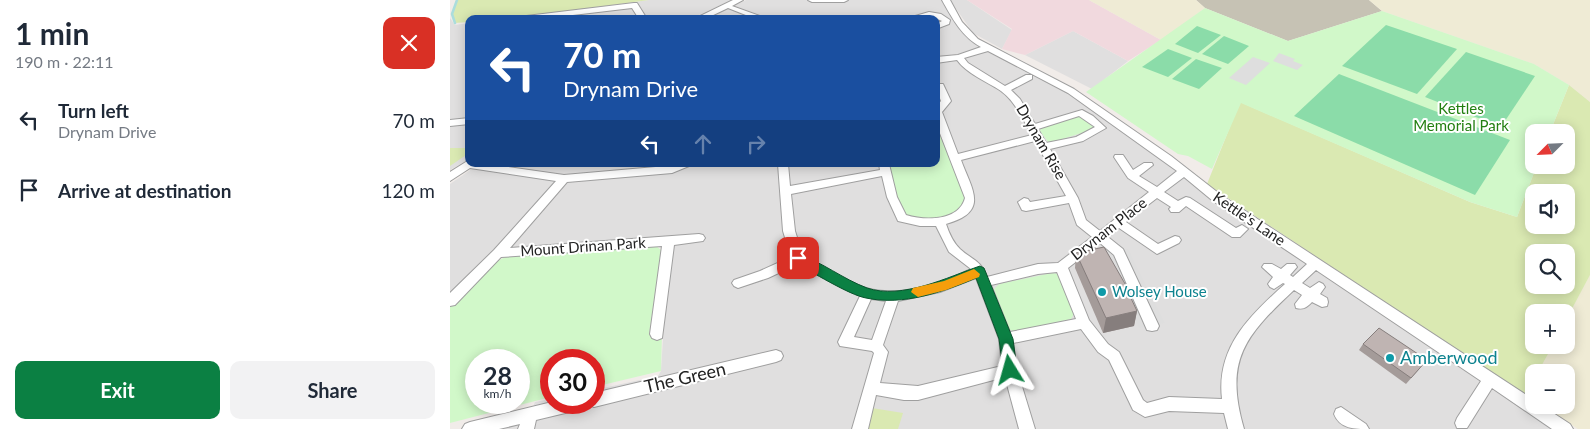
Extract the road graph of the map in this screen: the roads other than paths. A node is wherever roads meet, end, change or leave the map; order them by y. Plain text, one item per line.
1 (739, 0) edge
2 (812, 0) edge
3 (844, 0) edge
4 (946, 0) edge
5 (821, 1) edge
6 (732, 8) dead end
7 (551, 15) edge
8 (640, 15) edge
9 (707, 15) edge
10 (752, 15) edge
11 (931, 15) edge
12 (940, 26) edge
13 (988, 48) junction
14 (959, 57) junction
15 (940, 59) edge
16 (1029, 77) dead end
17 (940, 86) dead end
18 (1005, 90) junction
19 (940, 108) edge
20 (940, 120) edge
21 (465, 121) edge
22 (450, 123) edge
23 (1035, 132) junction
24 (1044, 147) junction
25 (1119, 157) dead end
26 (955, 158) junction
27 (1148, 165) dead end
28 (465, 166) edge
29 (487, 167) edge
30 (678, 167) edge
31 (783, 167) edge
32 (885, 168) edge
33 (1183, 172) junction
34 (450, 176) edge
35 (1132, 176) junction
36 (564, 179) junction
37 (785, 191) junction
38 (1157, 191) junction
39 (1073, 198) junction
40 (1024, 202) dead end
41 (940, 222) junction
42 (1118, 222) junction
43 (1242, 229) dead end
44 (1099, 236) junction
45 (699, 238) dead end
46 (1176, 240) dead end
47 (669, 242) junction
48 (498, 253) junction
49 (798, 258) junction
50 (1315, 264) junction
51 (1268, 267) dead end
52 (1061, 268) junction
53 (982, 277) junction
54 (738, 283) dead end
55 (1294, 284) junction
56 (1315, 291) junction
57 (867, 294) junction
58 (894, 295) junction
59 (450, 301) edge
60 (1322, 302) dead end
61 (1301, 304) dead end
62 (1084, 322) junction
63 (1152, 326) dead end
64 (657, 334) dead end
65 (1006, 339) junction
66 (876, 346) junction
67 (776, 356) dead end
68 (1010, 370) junction
69 (1489, 380) junction
70 (871, 388) junction
71 (605, 397) edge
72 (1230, 406) junction
73 (550, 414) edge
74 (1341, 414) dead end
75 (528, 422) edge
76 (1462, 423) dead end
77 (470, 429) edge
78 (860, 429) edge
79 (1027, 429) edge
80 (1236, 429) edge
81 (1361, 429) edge
82 (1565, 429) edge

1 - 9 street
2 - 5 street
3 - 5 street
4 - 13 street, Kettle's Lane
6 - 10 street
7 - 8 street
11 - 12 street
13 - 14 street
13 - 33 street, Kettle's Lane
14 - 15 street
14 - 18 street, Drynam Rise
16 - 18 street, Drynam Rise
17 - 19 street
18 - 23 street, Drynam Rise
20 - 26 street
21 - 22 street
23 - 24 street, Drynam Rise
23 - 24 street
23 - 26 street
24 - 39 street, Drynam Rise
25 - 35 street, Drynam Place
26 - 41 street
27 - 35 street, Drynam Place
28 - 34 street
29 - 36 street
30 - 36 street
31 - 37 street
32 - 37 street
32 - 41 street
33 - 38 street, Drynam Place
33 - 50 street, Kettle's Lane
35 - 38 street, Drynam Place
36 - 48 street
37 - 49 street
38 - 42 street, Drynam Place
38 - 43 street
39 - 40 street, Drynam Rise
39 - 44 street, Drynam Rise
41 - 53 street
42 - 44 street, Drynam Place
42 - 46 street
44 - 52 street, Drynam Place
44 - 63 street
45 - 47 street, Mount Drinan Park
47 - 48 street, Mount Drinan Park
47 - 64 street, Mount Drinan Park
48 - 59 street
49 - 54 street
49 - 57 street
50 - 55 street
50 - 69 street, Kettle's Lane
51 - 55 street
52 - 53 street
52 - 62 street
53 - 58 street
53 - 65 street
55 - 56 street
55 - 72 street
56 - 60 street
56 - 61 street
57 - 58 street
57 - 66 street
58 - 66 street
62 - 65 street
62 - 72 street
65 - 68 street
66 - 70 street
67 - 71 street, The Green
68 - 70 street
68 - 79 street
69 - 76 street
69 - 82 street, Kettle's Lane
70 - 78 street
72 - 80 street
73 - 75 street
74 - 81 street
75 - 77 street

